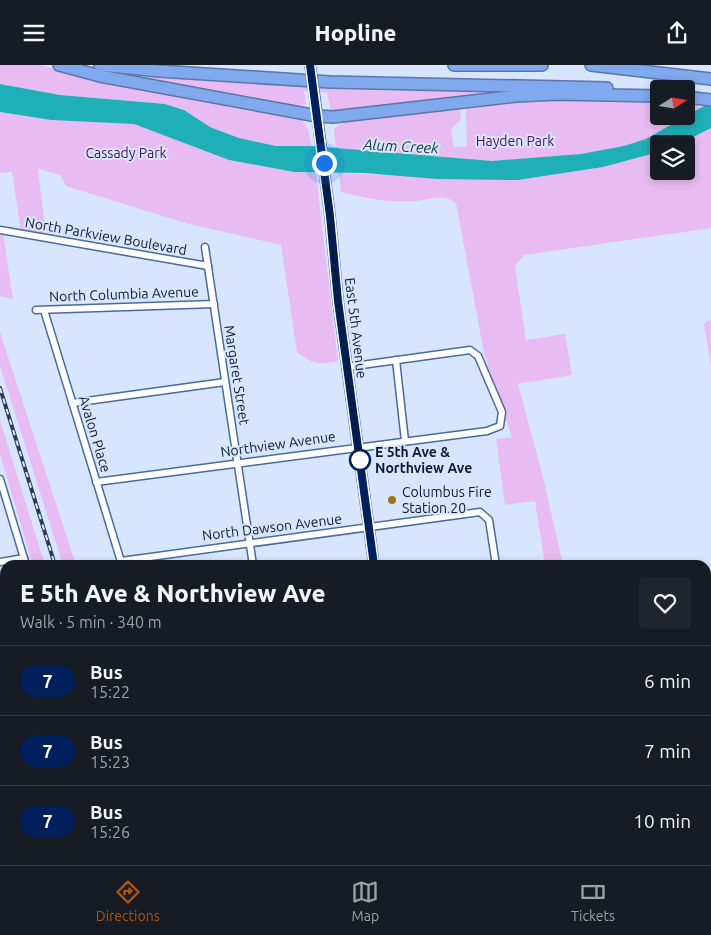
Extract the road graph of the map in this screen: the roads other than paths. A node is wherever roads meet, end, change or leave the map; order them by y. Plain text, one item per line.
1 (59, 65) edge
2 (100, 65) edge
3 (310, 65) edge
4 (454, 65) edge
5 (542, 65) edge
6 (591, 65) edge
7 (708, 79) edge
8 (312, 80) junction
9 (650, 94) edge
10 (650, 95) edge
11 (695, 98) edge
12 (711, 100) edge
13 (317, 116) junction
14 (0, 230) edge
15 (205, 247) dead end
16 (208, 266) junction
17 (214, 304) junction
18 (36, 310) dead end
19 (44, 310) junction
20 (396, 360) junction
21 (347, 367) junction
22 (225, 382) junction
23 (72, 403) junction
24 (405, 441) junction
25 (358, 446) junction
26 (238, 462) junction
27 (0, 479) edge
28 (96, 482) junction
29 (368, 527) junction
30 (250, 543) junction
31 (24, 560) edge
32 (120, 560) edge
33 (140, 560) edge
34 (252, 560) edge
35 (373, 560) edge
36 (495, 560) edge

1 - 13 highway
2 - 8 highway
3 - 8 main road, East 5th Avenue, bridge
4 - 5 highway
6 - 7 highway
8 - 9 highway
8 - 13 main road, East 5th Avenue, bridge
10 - 13 highway
11 - 12 highway
13 - 21 main road, East 5th Avenue
14 - 16 street, North Parkview Boulevard
15 - 16 street, Margaret Street
16 - 17 street, Margaret Street
17 - 19 street, North Columbia Avenue
17 - 22 street, Margaret Street
18 - 19 street, North Columbia Avenue
19 - 23 street, Avalon Place
20 - 21 street
20 - 24 street
20 - 24 street, Northview Avenue
21 - 25 main road, East 5th Avenue
22 - 23 street
22 - 26 street, Margaret Street
23 - 28 street, Avalon Place
24 - 25 street, Northview Avenue
25 - 26 street, Northview Avenue
25 - 29 main road, East 5th Avenue
26 - 28 street, Northview Avenue
26 - 30 street, Margaret Street
27 - 31 street
28 - 32 street, Avalon Place
29 - 30 street, North Dawson Avenue
29 - 35 main road, East 5th Avenue
29 - 36 street, North Dawson Avenue
30 - 33 street, North Dawson Avenue
30 - 34 street, Margaret Street

